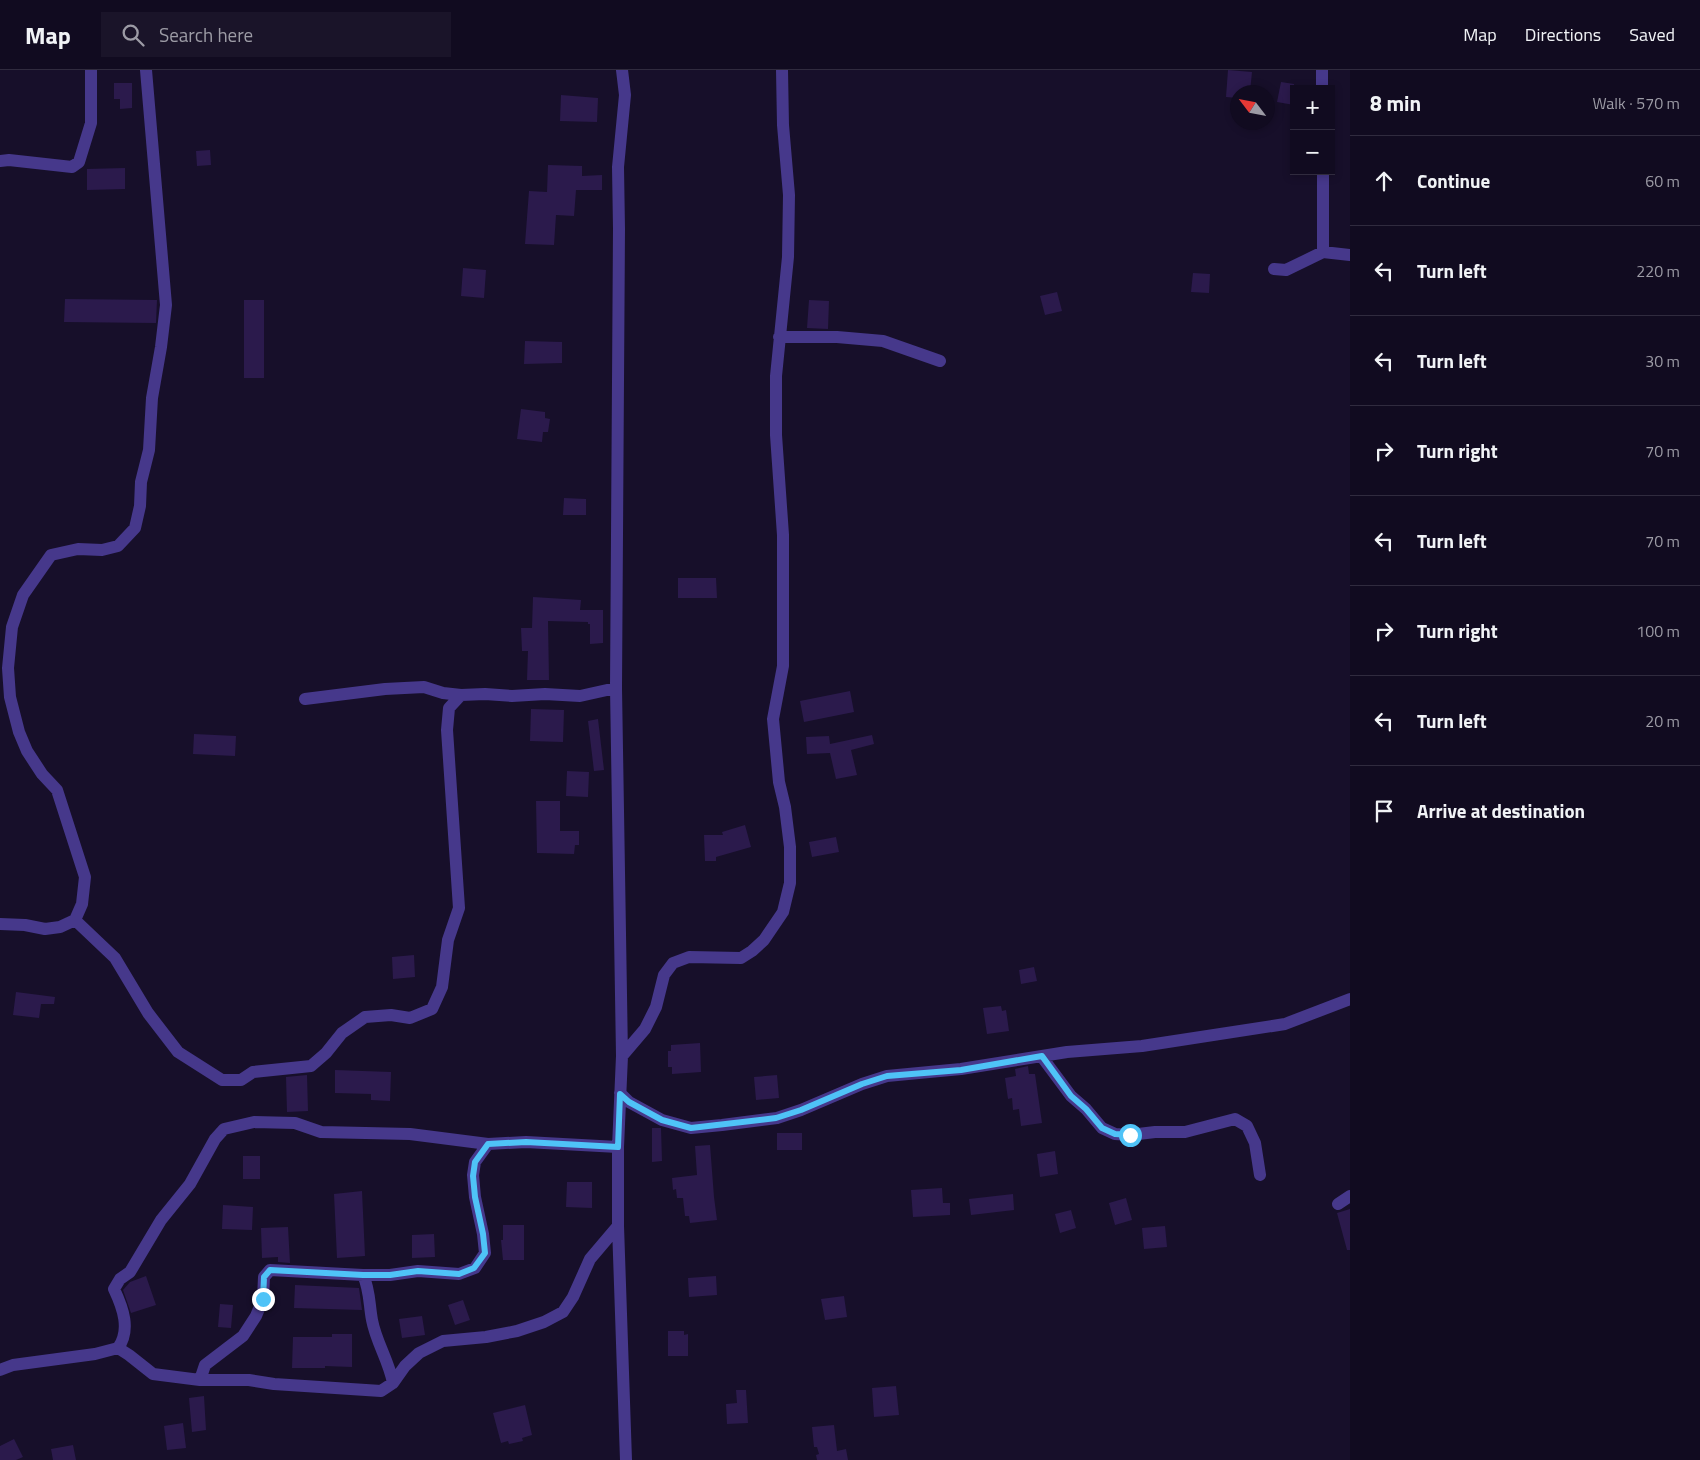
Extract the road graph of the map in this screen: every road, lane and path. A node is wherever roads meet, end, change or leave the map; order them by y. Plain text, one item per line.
1 (91, 70) edge
2 (146, 70) edge
3 (622, 70) edge
4 (782, 70) edge
5 (1322, 70) edge
6 (1322, 85) edge
7 (0, 160) edge
8 (1323, 175) edge
9 (1323, 252) junction
10 (1350, 255) edge
11 (1274, 269) dead end
12 (780, 337) junction
13 (940, 361) dead end
14 (616, 688) junction
15 (461, 695) junction
16 (305, 699) dead end
17 (75, 920) junction
18 (0, 924) edge
19 (1350, 999) edge
20 (622, 1056) junction
21 (1042, 1056) junction
22 (620, 1094) junction
23 (488, 1144) junction
24 (618, 1147) junction
25 (1260, 1175) dead end
26 (1350, 1196) edge
27 (1338, 1204) dead end
28 (618, 1226) junction
29 (363, 1275) junction
30 (118, 1348) junction
31 (0, 1370) edge
32 (200, 1380) junction
33 (394, 1383) junction
34 (626, 1460) edge

1 - 7 street
2 - 17 street
3 - 14 street
4 - 12 street
5 - 6 street
8 - 9 street
9 - 10 street
9 - 11 street
12 - 13 street
12 - 20 street
14 - 15 street
14 - 20 street
15 - 16 street
15 - 17 street
17 - 18 street
19 - 21 street
20 - 22 street
21 - 22 street
21 - 25 street
22 - 24 street
23 - 24 street
23 - 29 street
23 - 30 street
24 - 28 street
26 - 27 street
28 - 33 street
28 - 34 street
29 - 32 street
29 - 33 street
30 - 31 street
30 - 32 street
32 - 33 street

